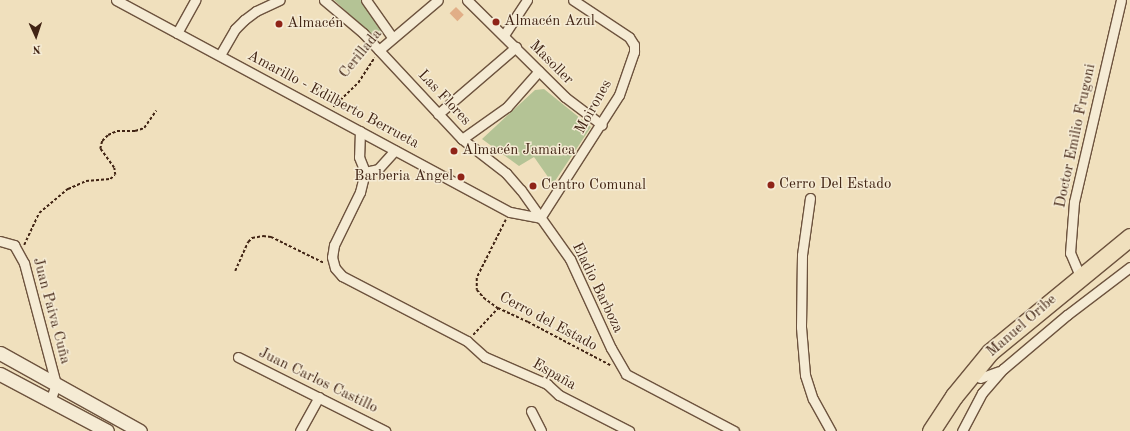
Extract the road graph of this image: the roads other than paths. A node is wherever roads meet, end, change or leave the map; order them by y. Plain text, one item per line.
1 (116, 0) edge
2 (196, 0) edge
3 (280, 0) edge
4 (324, 0) edge
5 (366, 0) edge
6 (438, 0) edge
7 (467, 0) edge
8 (527, 0) edge
9 (573, 0) edge
10 (1121, 0) edge
11 (177, 33) junction
12 (504, 35) junction
13 (392, 37) junction
14 (516, 47) junction
15 (380, 50) junction
16 (220, 55) junction
17 (539, 71) junction
18 (438, 114) junction
19 (602, 125) junction
20 (360, 131) junction
21 (462, 138) junction
22 (395, 150) junction
23 (365, 172) junction
24 (810, 198) dead end
25 (540, 218) junction
26 (1130, 237) edge
27 (0, 241) edge
28 (1130, 251) edge
29 (1130, 267) edge
30 (1080, 276) junction
31 (0, 353) edge
32 (238, 357) dead end
33 (1003, 369) junction
34 (0, 374) edge
35 (980, 378) junction
36 (56, 384) junction
37 (319, 397) junction
38 (50, 401) junction
39 (531, 411) dead end
40 (136, 430) edge
41 (107, 431) edge
42 (300, 431) edge
43 (385, 431) edge
44 (541, 431) edge
45 (629, 431) edge
46 (734, 431) edge
47 (831, 431) edge
48 (931, 431) edge
49 (943, 431) edge
50 (962, 431) edge

1 - 11 street, Amarillo - Edilberto Berrueta
2 - 11 street
3 - 16 street
4 - 15 street, Las Flores
5 - 13 street
6 - 13 street, Cerillada
7 - 12 street, Masoller
8 - 12 street
9 - 19 street, Moirones
10 - 30 street, Doctor Emilio Frugoni
11 - 16 street, Amarillo - Edilberto Berrueta
12 - 14 street, Masoller
13 - 15 street, Cerillada
14 - 17 street, Masoller
14 - 18 street
15 - 18 street, Las Flores
16 - 20 street, Amarillo - Edilberto Berrueta
17 - 19 street, Masoller
17 - 21 street
18 - 21 street, Las Flores
19 - 25 street, Moirones
20 - 22 street, Amarillo - Edilberto Berrueta
20 - 23 street
21 - 25 street, Las Flores
22 - 23 street
22 - 25 street, Amarillo - Edilberto Berrueta
23 - 45 street, España
24 - 47 street
25 - 46 street, Eladio Barboza
26 - 30 highway, Manuel Oribe
27 - 36 street, Juan Paiva Cuña
28 - 35 highway, Manuel Oribe
29 - 33 street, Manuel Oribe
30 - 48 highway, Manuel Oribe
31 - 36 street
32 - 37 street, Juan Carlos Castillo
33 - 35 street
33 - 50 street, Manuel Oribe
34 - 38 street
35 - 49 highway, Manuel Oribe
36 - 38 street, Juan Paiva Cuña
36 - 40 street
37 - 42 street
37 - 43 street, Juan Carlos Castillo
38 - 41 street
39 - 44 street

